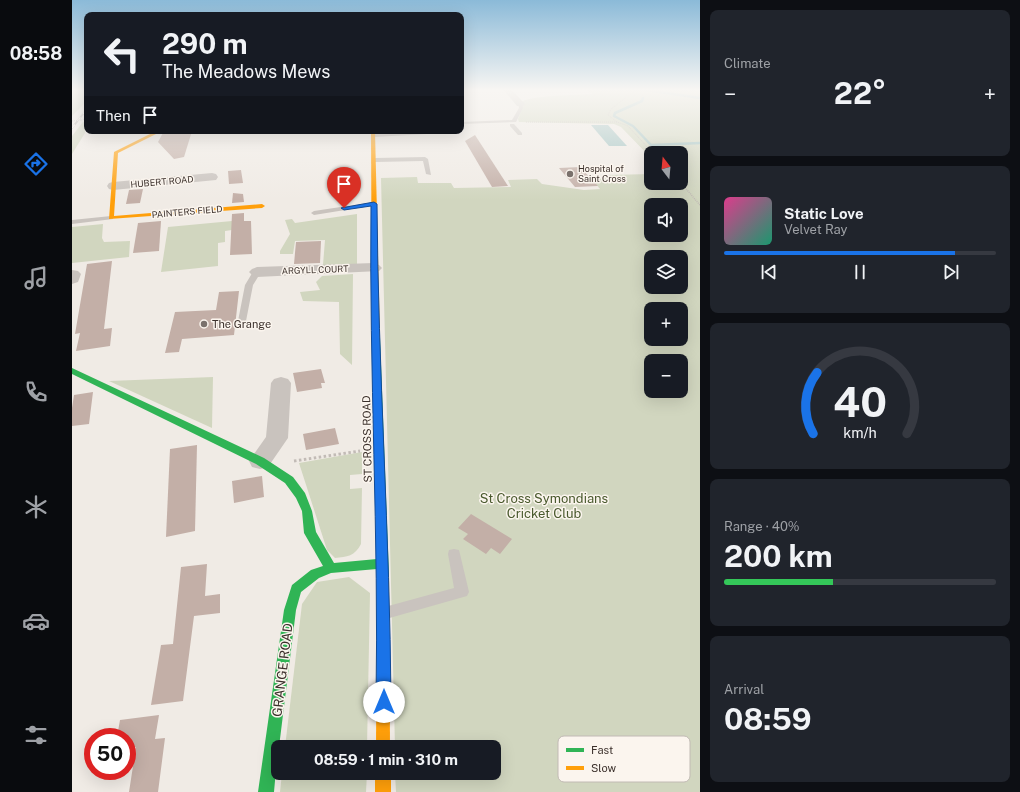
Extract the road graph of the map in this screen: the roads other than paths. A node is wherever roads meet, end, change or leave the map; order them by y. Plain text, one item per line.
1 (514, 126) edge
2 (155, 134) edge
3 (374, 134) edge
4 (520, 134) dead end
5 (374, 160) junction
6 (429, 174) dead end
7 (212, 178) dead end
8 (113, 186) junction
9 (374, 204) junction
10 (262, 206) dead end
11 (314, 213) dead end
12 (111, 218) junction
13 (72, 222) edge
14 (374, 268) junction
15 (257, 272) joint
16 (242, 321) dead end
17 (72, 371) edge
18 (281, 383) dead end
19 (266, 465) junction
20 (454, 554) dead end
21 (381, 564) junction
22 (331, 568) junction
23 (384, 613) junction
24 (383, 740) edge
25 (383, 780) edge
26 (266, 792) edge
27 (383, 792) edge

1 - 4 lane
2 - 8 street, HUBERT ROAD
3 - 5 street, ST CROSS ROAD
5 - 6 lane
5 - 9 street, ST CROSS ROAD
7 - 8 street, HUBERT ROAD
8 - 12 street, HUBERT ROAD
9 - 11 lane
9 - 14 street, ST CROSS ROAD
10 - 12 street, PAINTERS FIELD
12 - 13 lane
14 - 15 street, ARGYLL COURT
14 - 21 street, ST CROSS ROAD
15 - 16 lane
17 - 19 street
18 - 19 street
19 - 22 street
20 - 23 lane
21 - 22 street, GRANGE ROAD
21 - 23 street, ST CROSS ROAD
22 - 26 street, GRANGE ROAD
23 - 24 street, ST CROSS ROAD
25 - 27 street

